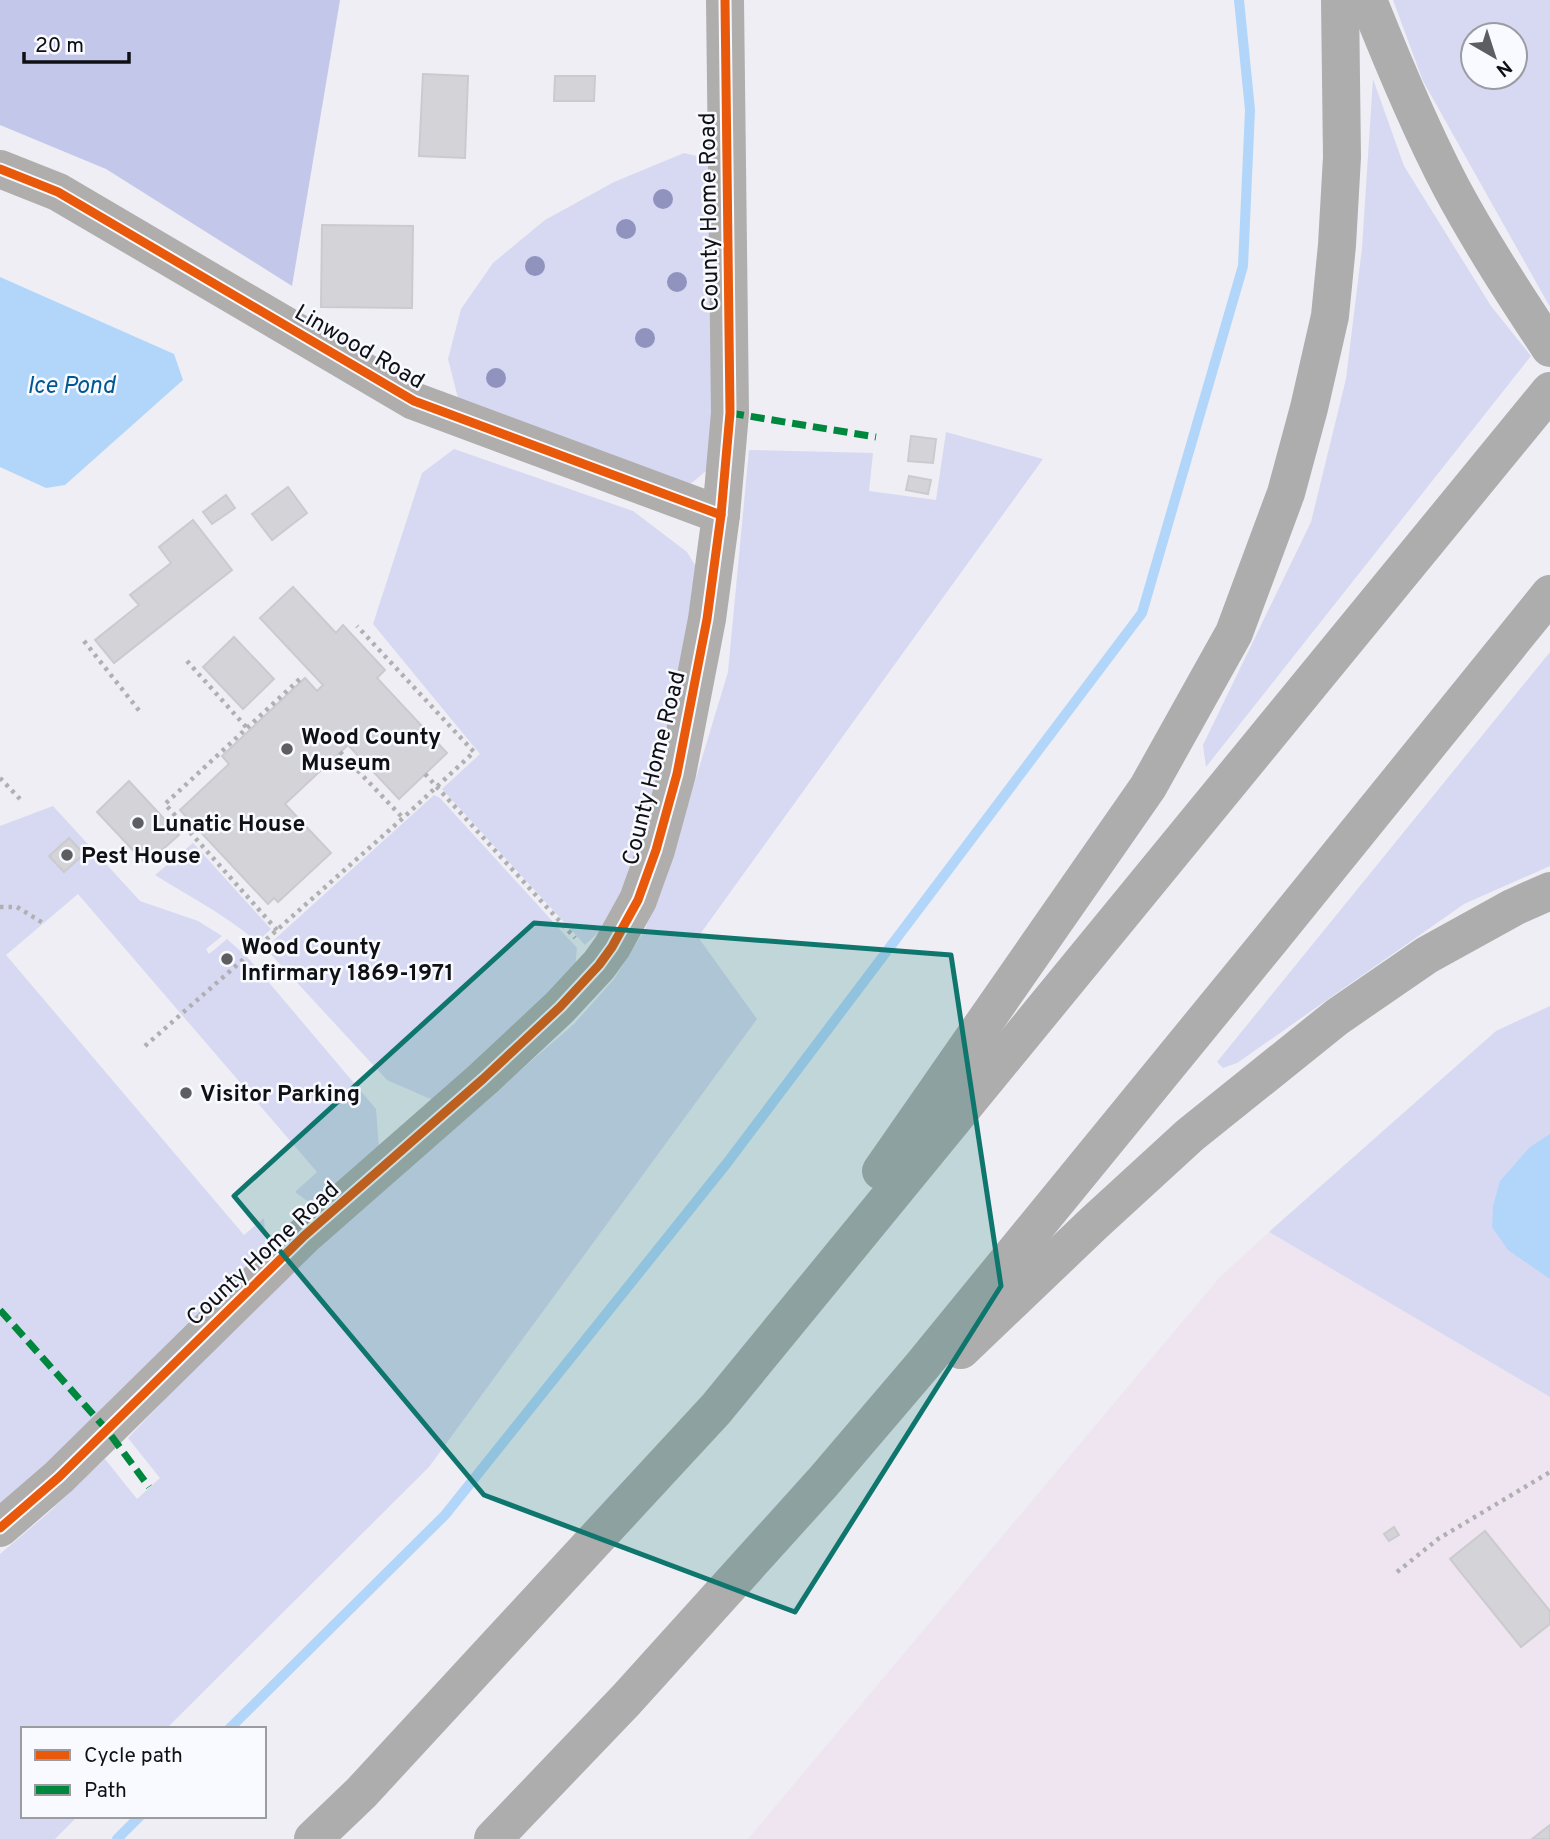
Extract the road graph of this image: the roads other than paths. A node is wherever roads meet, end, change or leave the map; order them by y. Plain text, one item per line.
1 (725, 0) edge
2 (1340, 0) edge
3 (1368, 0) edge
4 (0, 169) edge
5 (1550, 348) edge
6 (1550, 391) edge
7 (721, 515) junction
8 (1550, 594) edge
9 (1550, 891) edge
10 (716, 1409) junction
11 (823, 1482) junction
12 (0, 1528) edge
13 (313, 1839) edge
14 (493, 1839) edge

1 - 7 street, County Home Road
2 - 10 highway
3 - 5 highway
4 - 7 street, Linwood Road
6 - 10 highway
7 - 12 street, County Home Road
8 - 11 highway
9 - 11 highway
10 - 13 highway
11 - 14 highway

